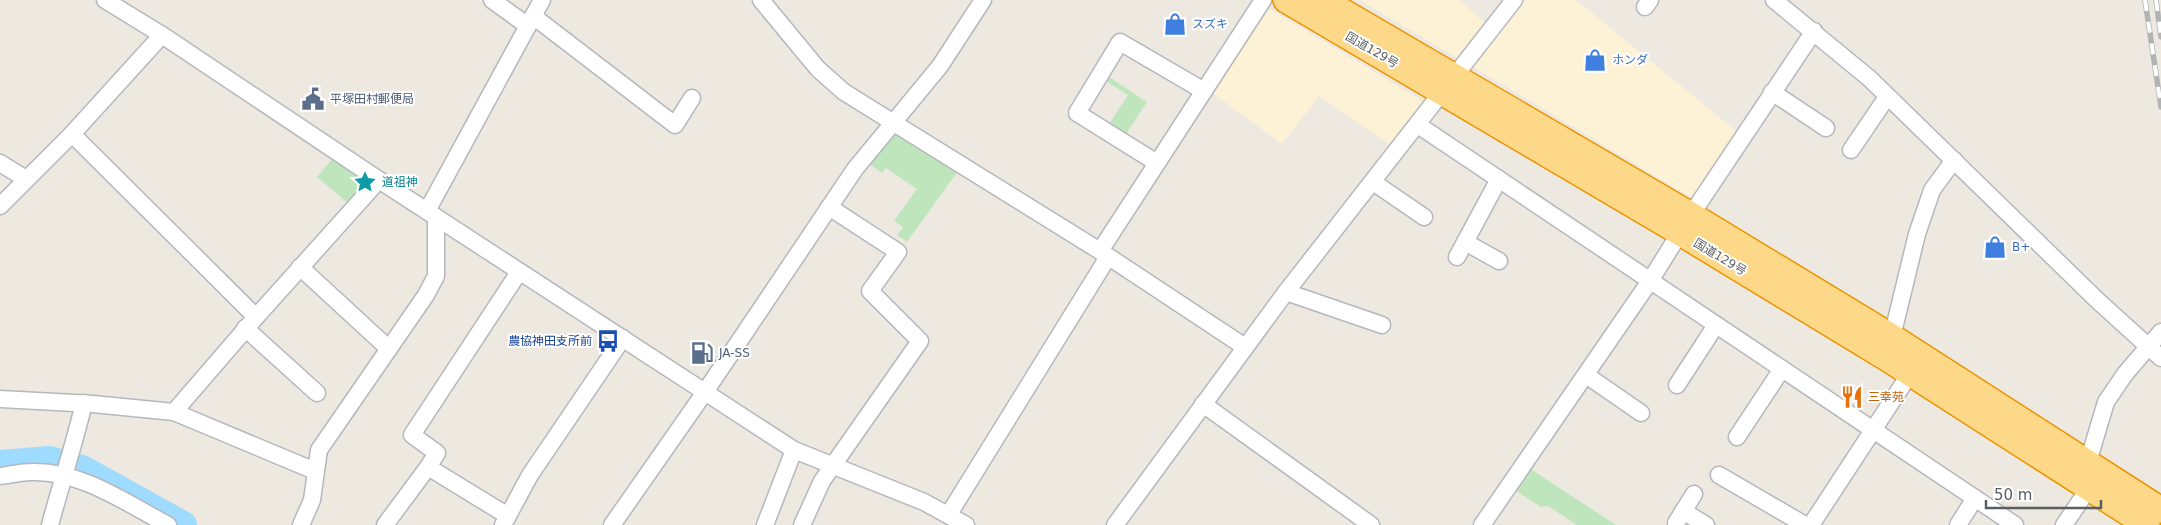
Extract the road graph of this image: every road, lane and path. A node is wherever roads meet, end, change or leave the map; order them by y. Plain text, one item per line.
1 (105, 0) edge
2 (492, 0) edge
3 (542, 0) edge
4 (761, 0) edge
5 (983, 0) edge
6 (1263, 0) edge
7 (1286, 0) edge
8 (1323, 0) edge
9 (1514, 0) edge
10 (1774, 0) edge
11 (131, 7) edge
12 (531, 21) junction
13 (1814, 31) junction
14 (162, 35) junction
15 (1449, 85) junction
16 (1204, 91) junction
17 (1772, 92) junction
18 (1888, 97) junction
19 (692, 98) dead end
20 (893, 121) junction
21 (1418, 125) junction
22 (1826, 128) dead end
23 (72, 134) junction
24 (1852, 150) dead end
25 (1954, 160) junction
26 (0, 163) edge
27 (1157, 163) junction
28 (26, 179) junction
29 (1499, 179) junction
30 (379, 180) junction
31 (1373, 182) junction
32 (0, 206) edge
33 (829, 207) junction
34 (432, 214) junction
35 (1424, 217) dead end
36 (1685, 224) junction
37 (1465, 242) junction
38 (1104, 254) junction
39 (1457, 257) dead end
40 (1499, 261) dead end
41 (300, 267) junction
42 (519, 272) junction
43 (1650, 280) junction
44 (1286, 292) junction
45 (251, 322) junction
46 (1382, 325) dead end
47 (1716, 325) junction
48 (2161, 332) edge
49 (623, 338) junction
50 (1246, 347) junction
51 (1889, 347) junction
52 (389, 349) junction
53 (2155, 352) edge
54 (1916, 365) junction
55 (1782, 369) junction
56 (1586, 375) junction
57 (1677, 385) dead end
58 (705, 392) junction
59 (317, 393) dead end
60 (0, 399) edge
61 (84, 403) junction
62 (1203, 404) junction
63 (174, 412) junction
64 (1641, 413) dead end
65 (1874, 431) junction
66 (1737, 437) dead end
67 (794, 450) junction
68 (2088, 462) junction
69 (832, 465) junction
70 (428, 467) junction
71 (315, 470) junction
72 (64, 475) junction
73 (1719, 475) dead end
74 (0, 476) edge
75 (2089, 488) junction
76 (1694, 494) dead end
77 (1975, 498) junction
78 (2161, 510) edge
79 (949, 514) junction
80 (505, 521) edge
81 (50, 525) edge
82 (168, 525) edge
83 (301, 525) edge
84 (385, 525) edge
85 (612, 525) edge
86 (765, 525) edge
87 (802, 525) edge
88 (966, 525) edge
89 (1115, 525) edge
90 (1371, 525) edge
91 (1482, 525) edge
92 (1706, 525) edge
93 (1805, 525) edge
94 (1810, 525) edge
95 (1958, 525) edge
96 (2015, 525) edge
97 (2064, 525) edge
98 (2147, 525) edge

1 - 11 street
2 - 12 street
3 - 12 street
4 - 20 street
5 - 20 street
6 - 16 street
7 - 15 highway, 国道129号
8 - 15 highway, 国道129号
9 - 15 street
10 - 13 street
11 - 14 street
12 - 19 street
12 - 34 street
13 - 17 street
13 - 18 street
14 - 23 street
14 - 30 street
15 - 21 street
15 - 36 highway, 国道129号
16 - 27 street
16 - 27 street
17 - 22 street
17 - 36 street
18 - 24 street
18 - 25 street
20 - 33 street
20 - 38 street
21 - 29 street
21 - 31 street
23 - 28 street
23 - 45 street
25 - 51 street
25 - 53 street
26 - 28 street
27 - 38 street
28 - 32 street
29 - 37 street
29 - 43 street
30 - 34 street
30 - 41 street
31 - 35 street
31 - 44 street
33 - 58 street
33 - 69 street
34 - 42 street
34 - 52 street
36 - 43 street
36 - 51 highway, 国道129号
37 - 39 street
37 - 40 street
38 - 50 street
38 - 79 street
41 - 45 street
41 - 52 street
42 - 49 street
42 - 70 street
43 - 47 street
43 - 56 street
44 - 46 street
44 - 50 street
45 - 59 street
45 - 63 street
47 - 55 street
47 - 57 street
48 - 53 street
49 - 58 street
49 - 80 street
50 - 62 street
51 - 54 highway, 国道129号
52 - 71 street
53 - 68 street
54 - 65 street
54 - 68 highway, 国道129号
54 - 75 highway, 国道129号
55 - 65 street
55 - 66 street
56 - 64 street
56 - 91 street
58 - 67 street
58 - 85 street
60 - 61 street
61 - 63 street
61 - 72 street
62 - 89 street
62 - 90 street
63 - 71 street
65 - 77 street
65 - 94 street
67 - 69 street
67 - 86 street
68 - 78 highway, 国道129号
69 - 79 street
69 - 87 street
70 - 80 street
70 - 84 street
71 - 83 street
72 - 74 street
72 - 81 street
72 - 82 street
73 - 93 street
75 - 97 street
75 - 98 highway, 国道129号
76 - 92 street
77 - 95 street
77 - 96 street
79 - 88 street

